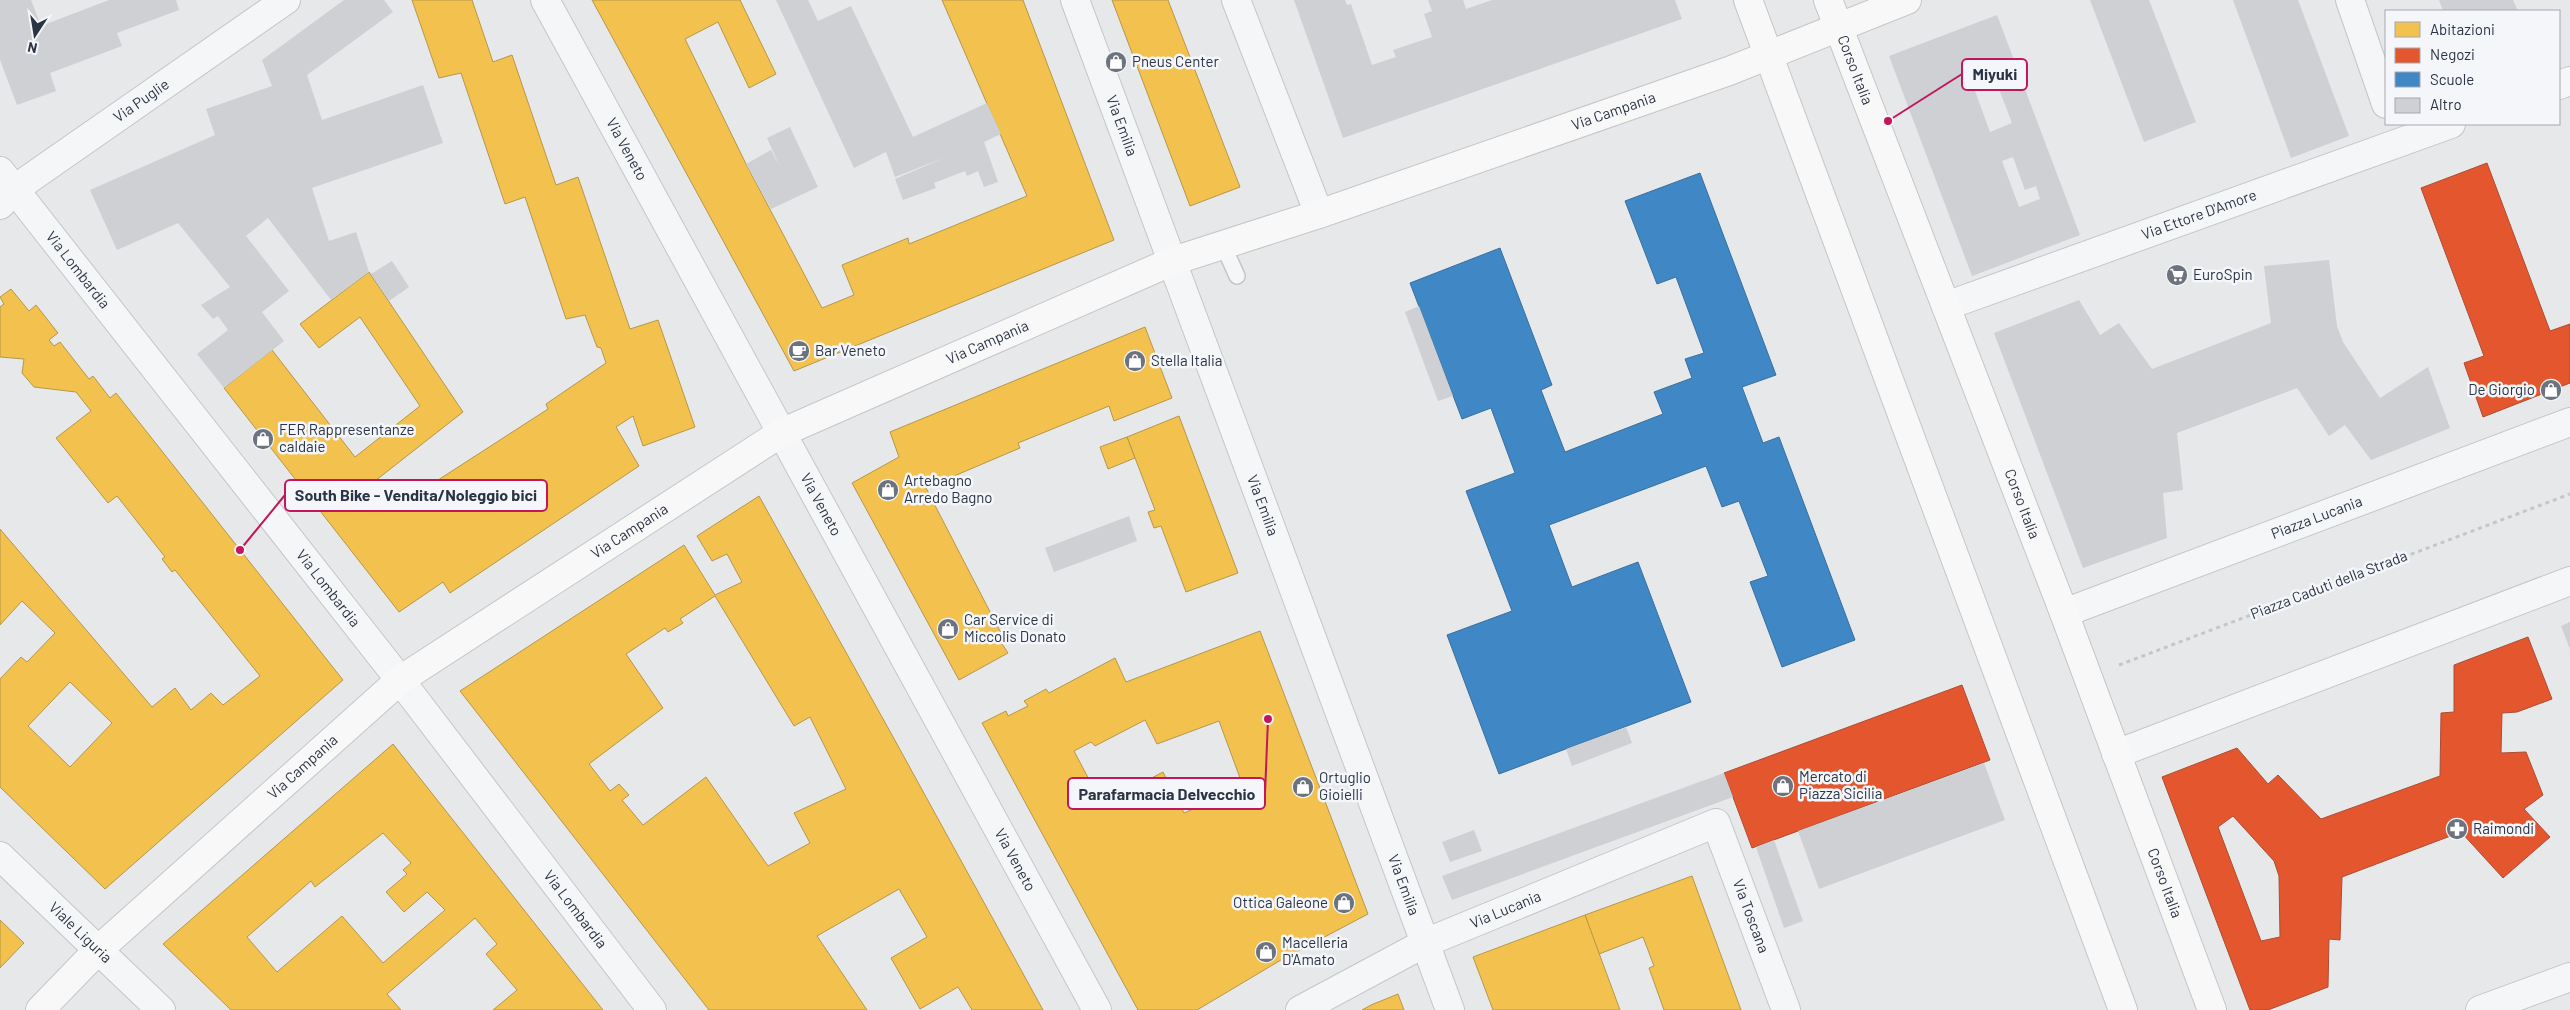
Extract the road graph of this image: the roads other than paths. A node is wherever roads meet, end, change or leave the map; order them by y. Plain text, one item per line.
1 (286, 0) edge
2 (546, 0) edge
3 (1075, 0) edge
4 (1236, 0) edge
5 (1748, 0) edge
6 (1828, 0) edge
7 (1907, 0) edge
8 (2350, 0) edge
9 (1838, 26) junction
10 (1769, 55) junction
11 (2385, 101) edge
12 (2445, 125) edge
13 (2396, 133) edge
14 (5, 188) edge
15 (1319, 214) junction
16 (1223, 245) junction
17 (1173, 262) junction
18 (1237, 276) dead end
19 (1946, 306) junction
20 (2570, 422) edge
21 (781, 433) junction
22 (2570, 581) edge
23 (2064, 613) junction
24 (400, 680) junction
25 (2116, 754) junction
26 (1716, 823) joint
27 (0, 856) edge
28 (1425, 943) junction
29 (97, 951) junction
30 (2570, 977) edge
31 (40, 1010) edge
32 (161, 1010) edge
33 (652, 1010) edge
34 (1097, 1010) edge
35 (1300, 1010) edge
36 (1450, 1010) edge
37 (1786, 1010) edge
38 (2123, 1010) edge
39 (2212, 1010) edge
40 (2480, 1010) edge

1 - 14 street, Via Puglie
2 - 21 street, Via Veneto
3 - 17 street, Via Emilia
4 - 15 street
5 - 10 street
6 - 9 street, Corso Italia
7 - 9 street, Via Campania
8 - 11 street
9 - 10 street, Via Campania
9 - 19 street, Corso Italia
10 - 15 street, Via Campania
10 - 38 street
12 - 13 street, Via Ettore D'Amore
13 - 19 street, Via Ettore D'Amore
14 - 24 street, Via Lombardia
15 - 16 street, Via Campania
16 - 17 street, Via Campania
16 - 18 lane
17 - 21 street, Via Campania
17 - 28 street, Via Emilia
19 - 23 street, Corso Italia
20 - 23 street, Piazza Lucania
21 - 24 street, Via Campania
21 - 34 street, Via Veneto
22 - 25 street
23 - 25 street, Corso Italia
24 - 29 street, Via Campania
24 - 33 street, Via Lombardia
25 - 39 street, Corso Italia
26 - 28 street, Via Lucania
26 - 37 street, Via Toscana
27 - 29 street, Viale Liguria
28 - 35 street, Via Lucania
28 - 36 street, Via Emilia
29 - 31 street, Via Campania
29 - 32 street, Viale Liguria
30 - 40 street

